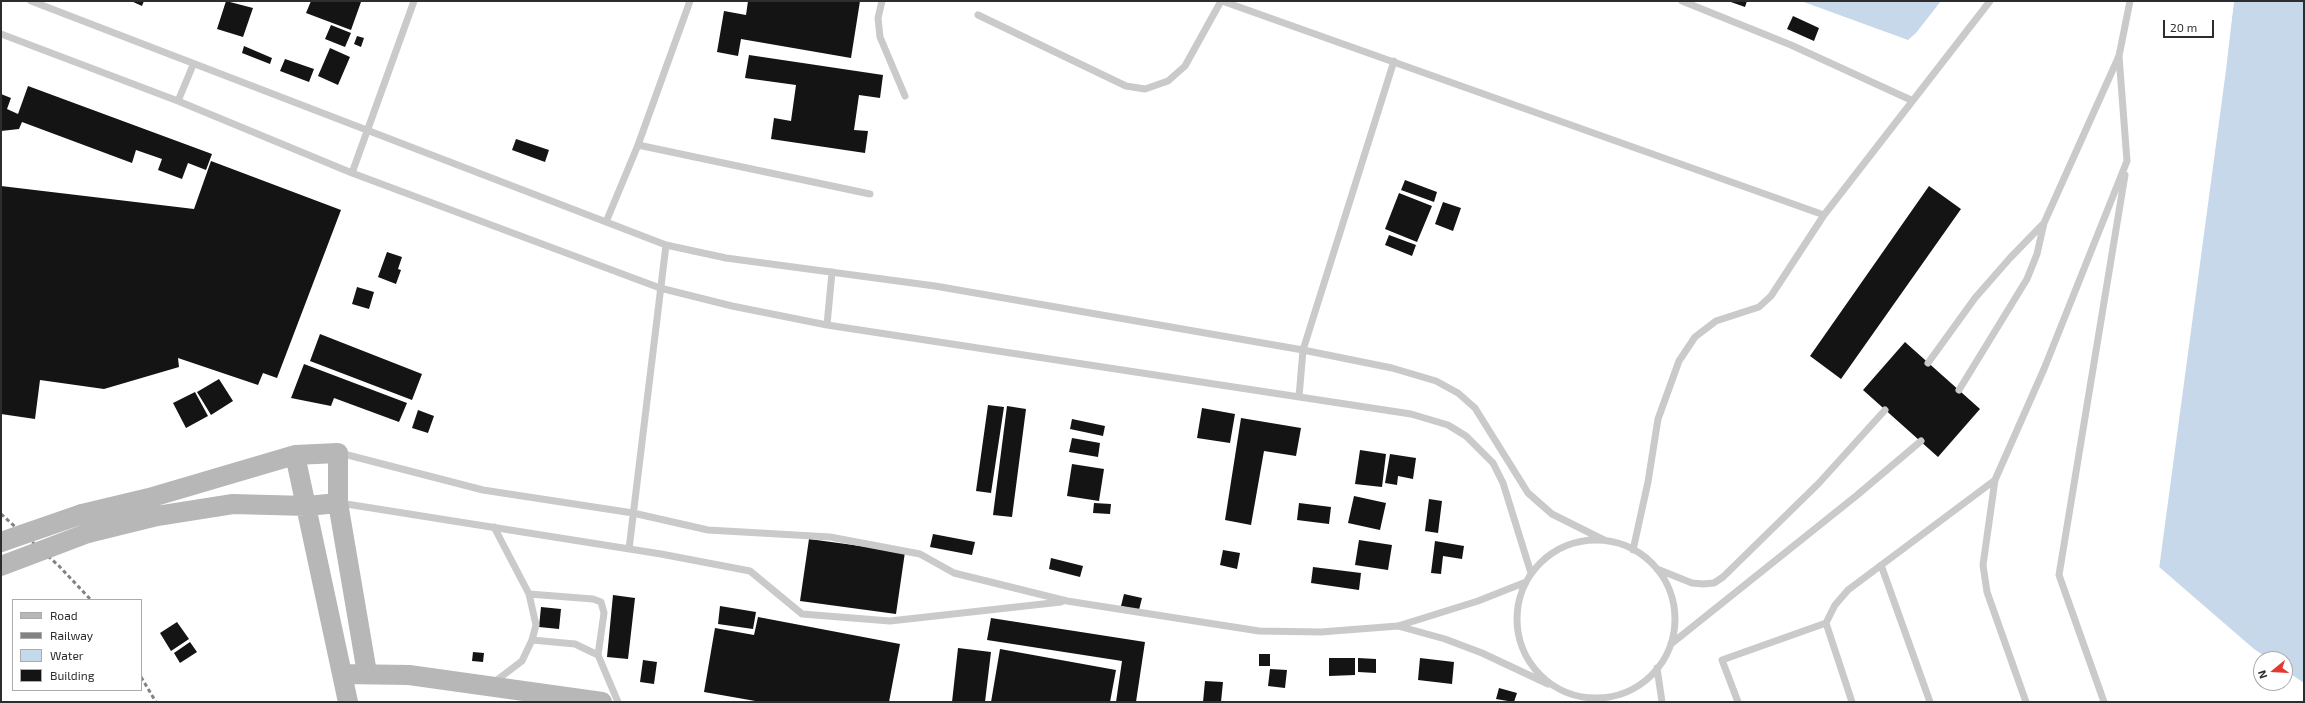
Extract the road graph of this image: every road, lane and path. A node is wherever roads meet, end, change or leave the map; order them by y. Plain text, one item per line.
1 (31, 1) edge
2 (414, 1) edge
3 (690, 1) edge
4 (882, 1) edge
5 (1222, 1) edge
6 (1682, 1) edge
7 (1990, 1) edge
8 (2130, 1) edge
9 (978, 15) dead end
10 (1, 34) edge
11 (2119, 56) junction
12 (1394, 61) junction
13 (194, 65) junction
14 (905, 96) dead end
15 (178, 100) junction
16 (1911, 100) junction
17 (368, 130) junction
18 (638, 145) junction
19 (2127, 161) junction
20 (352, 173) junction
21 (870, 194) dead end
22 (1824, 215) junction
23 (606, 222) junction
24 (2044, 223) junction
25 (666, 245) junction
26 (832, 272) junction
27 (660, 288) junction
28 (827, 325) junction
29 (1303, 350) junction
30 (1928, 363) dead end
31 (1959, 390) dead end
32 (1298, 397) junction
33 (1885, 410) dead end
34 (1921, 442) dead end
35 (338, 453) junction
36 (295, 455) junction
37 (1995, 480) junction
38 (338, 503) junction
39 (307, 506) junction
40 (633, 513) junction
41 (494, 528) junction
42 (1604, 540) junction
43 (1, 542) edge
44 (629, 549) junction
45 (1633, 550) junction
46 (1881, 565) junction
47 (1, 566) edge
48 (1657, 569) junction
49 (1531, 573) junction
50 (1526, 582) junction
51 (528, 594) junction
52 (1068, 601) junction
53 (1826, 623) junction
54 (1398, 626) junction
55 (532, 640) junction
56 (1671, 644) junction
57 (598, 655) junction
58 (1657, 668) junction
59 (368, 673) junction
60 (344, 674) junction
61 (490, 685) junction
62 (1558, 688) junction
63 (1592, 700) edge
64 (348, 702) edge
65 (602, 702) edge
66 (618, 702) edge
67 (1662, 702) edge
68 (1738, 702) edge
69 (1852, 702) edge
70 (1930, 702) edge
71 (2026, 702) edge
72 (2104, 702) edge

1 - 13 lane
2 - 17 lane
3 - 18 lane
4 - 14 lane
5 - 9 lane
5 - 12 lane
6 - 16 lane
7 - 16 lane
8 - 11 lane
10 - 15 lane
11 - 19 lane
11 - 24 lane
12 - 22 lane
12 - 29 lane
13 - 15 lane
13 - 17 lane
15 - 20 lane
16 - 22 lane
17 - 20 lane
17 - 23 lane
18 - 21 lane
18 - 23 lane
19 - 37 lane
19 - 72 lane
20 - 27 lane
22 - 45 lane
23 - 25 lane
24 - 30 lane
24 - 31 lane
25 - 26 lane
25 - 27 lane
26 - 28 lane
26 - 29 lane
27 - 28 lane
27 - 40 lane
28 - 32 lane
29 - 32 lane
29 - 42 lane
32 - 49 lane
33 - 48 lane
34 - 56 lane
35 - 36 main road
35 - 38 main road
35 - 40 lane
36 - 39 main road
36 - 43 main road, bridge
37 - 46 lane
37 - 71 lane
38 - 39 main road
38 - 41 lane
38 - 59 main road
39 - 47 main road, bridge
39 - 60 main road
40 - 44 lane
40 - 52 lane
41 - 44 lane
41 - 51 lane
42 - 45 lane
42 - 49 lane
44 - 52 lane
45 - 48 lane
46 - 53 lane
46 - 70 lane
48 - 56 lane
49 - 50 lane
50 - 54 lane
50 - 62 lane
51 - 55 lane
51 - 57 lane
52 - 54 lane
53 - 68 lane
53 - 69 lane
54 - 62 lane
55 - 57 lane
55 - 61 lane
56 - 58 lane
57 - 66 lane
58 - 63 lane
58 - 67 lane
59 - 60 main road
59 - 61 main road
60 - 64 main road
61 - 65 main road
62 - 63 lane

